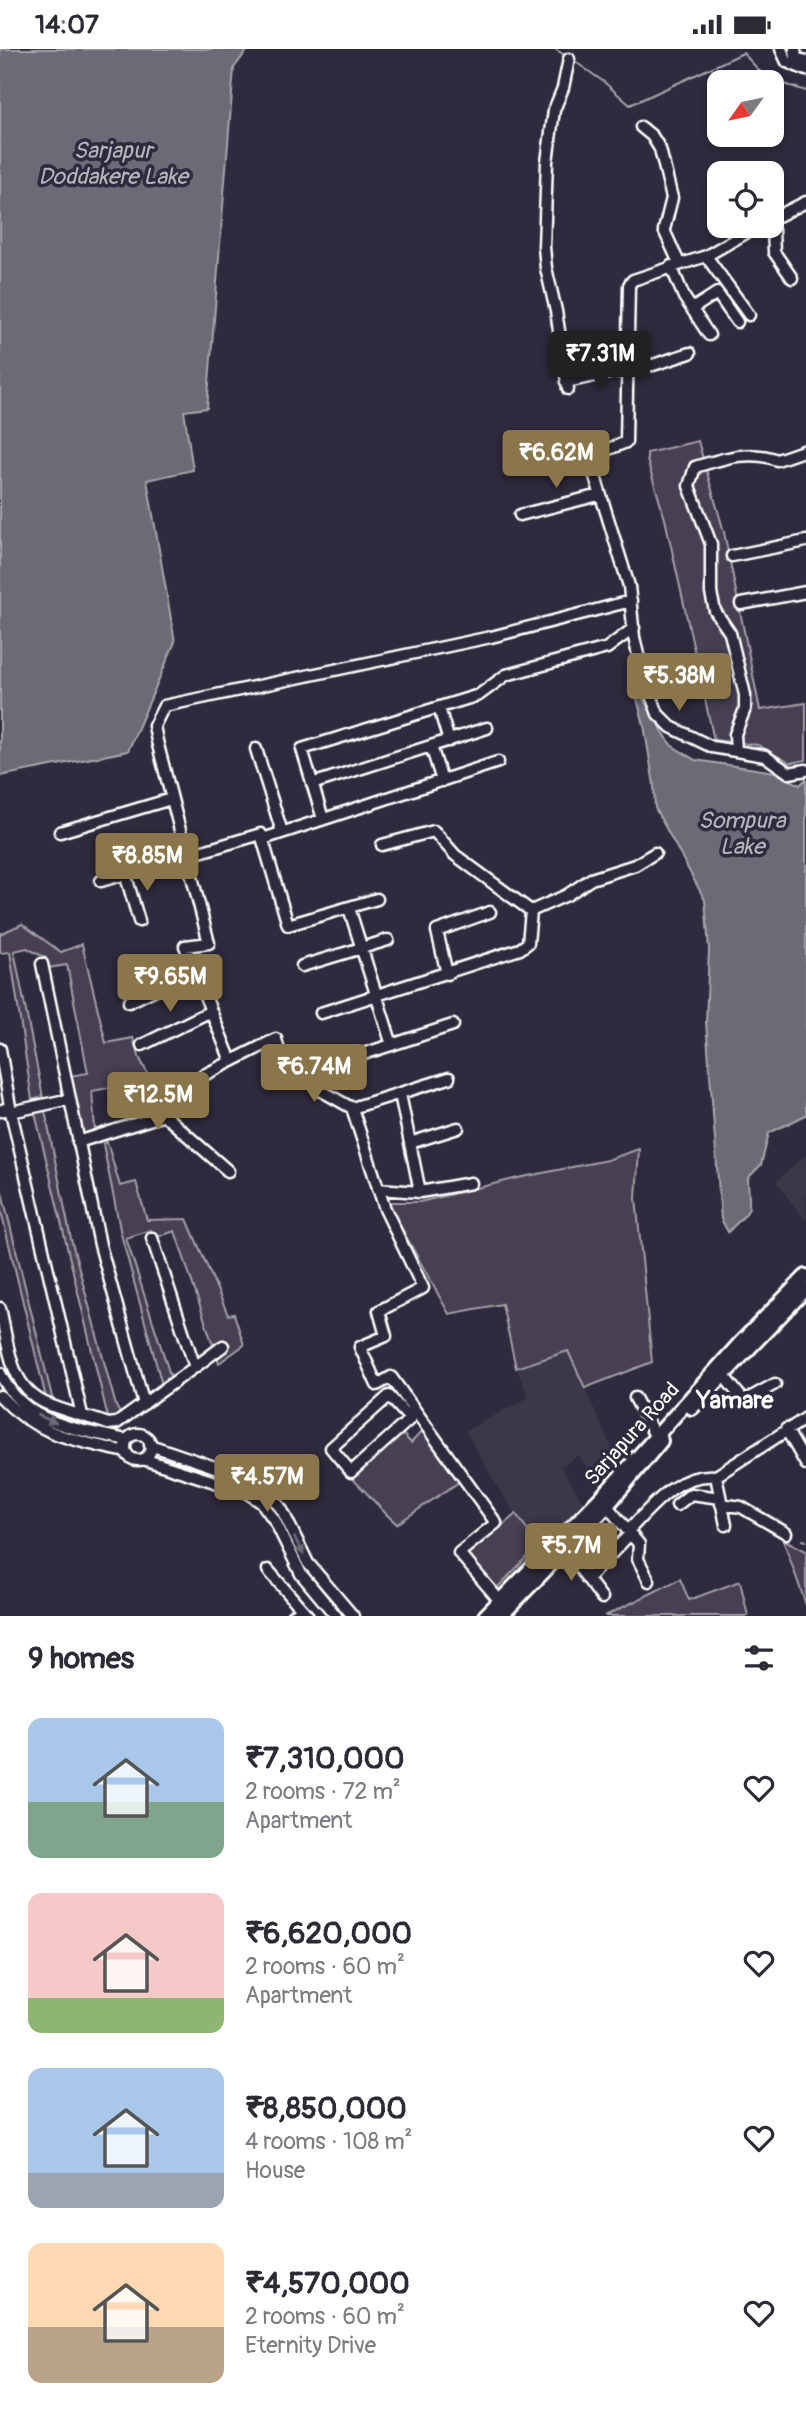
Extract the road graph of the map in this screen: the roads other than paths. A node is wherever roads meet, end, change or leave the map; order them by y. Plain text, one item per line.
1 (781, 49) edge
2 (795, 49) edge
3 (569, 59) dead end
4 (806, 61) edge
5 (806, 70) edge
6 (641, 127) dead end
7 (806, 202) edge
8 (784, 213) edge
9 (737, 238) edge
10 (773, 238) edge
11 (706, 256) junction
12 (675, 265) junction
13 (792, 278) dead end
14 (692, 309) junction
15 (749, 315) dead end
16 (737, 322) dead end
17 (709, 335) dead end
18 (690, 353) dead end
19 (627, 367) junction
20 (806, 450) edge
21 (599, 495) junction
22 (520, 515) dead end
23 (806, 541) edge
24 (732, 556) dead end
25 (806, 592) edge
26 (631, 601) junction
27 (741, 604) dead end
28 (634, 628) junction
29 (439, 708) junction
30 (487, 728) dead end
31 (449, 741) junction
32 (431, 746) junction
33 (256, 749) dead end
34 (736, 751) junction
35 (498, 762) dead end
36 (806, 770) edge
37 (442, 781) junction
38 (312, 784) junction
39 (171, 799) junction
40 (323, 819) junction
41 (60, 832) dead end
42 (282, 832) junction
43 (263, 839) junction
44 (382, 845) dead end
45 (655, 853) dead end
46 (186, 856) junction
47 (125, 873) junction
48 (101, 881) dead end
49 (377, 899) dead end
50 (349, 908) junction
51 (531, 911) junction
52 (490, 912) dead end
53 (139, 921) dead end
54 (388, 940) dead end
55 (362, 948) junction
56 (42, 964) dead end
57 (302, 966) dead end
58 (195, 970) junction
59 (447, 974) junction
60 (377, 996) junction
61 (129, 1002) dead end
62 (211, 1011) junction
63 (321, 1013) dead end
64 (453, 1025) dead end
65 (142, 1045) dead end
66 (392, 1045) junction
67 (0, 1049) edge
68 (231, 1061) junction
69 (317, 1069) junction
70 (449, 1078) dead end
71 (400, 1094) junction
72 (69, 1099) junction
73 (146, 1104) dead end
74 (352, 1108) junction
75 (5, 1112) edge
76 (0, 1120) edge
77 (458, 1128) dead end
78 (78, 1142) junction
79 (410, 1143) junction
80 (228, 1171) dead end
81 (471, 1183) dead end
82 (378, 1189) junction
83 (420, 1192) junction
84 (152, 1238) dead end
85 (806, 1276) edge
86 (806, 1289) edge
87 (0, 1308) edge
88 (223, 1346) dead end
89 (195, 1367) junction
90 (0, 1373) edge
91 (723, 1375) junction
92 (775, 1384) dead end
93 (0, 1396) edge
94 (635, 1398) dead end
95 (403, 1403) junction
96 (144, 1404) junction
97 (82, 1415) junction
98 (806, 1418) edge
99 (786, 1429) junction
100 (655, 1436) junction
101 (127, 1440) junction
102 (150, 1445) junction
103 (125, 1452) junction
104 (143, 1459) junction
105 (806, 1464) edge
106 (716, 1476) junction
107 (721, 1501) junction
108 (604, 1502) junction
109 (677, 1505) dead end
110 (726, 1525) dead end
111 (629, 1532) junction
112 (786, 1533) dead end
113 (565, 1549) junction
114 (268, 1570) dead end
115 (587, 1579) junction
116 (649, 1581) dead end
117 (602, 1598) dead end
118 (500, 1601) junction
119 (305, 1613) edge
120 (292, 1616) edge
121 (337, 1616) edge
122 (354, 1616) edge
123 (485, 1616) edge
124 (501, 1616) edge

1 - 5 street
2 - 4 street
3 - 19 street
6 - 12 street
7 - 8 street
9 - 11 street
10 - 13 street
11 - 12 street
11 - 15 street
12 - 14 street
12 - 19 street
14 - 16 street
14 - 17 street
18 - 19 street
19 - 21 street
20 - 34 street
21 - 22 street
21 - 26 street
23 - 24 street
25 - 27 street
26 - 28 street
26 - 39 street
28 - 29 street
28 - 34 street
29 - 31 street
29 - 38 street
30 - 31 street
31 - 32 street
32 - 37 street
32 - 38 street
33 - 42 street
34 - 36 street
35 - 37 street
37 - 40 street
38 - 40 street
39 - 41 street
39 - 46 street
40 - 42 street
42 - 43 street
43 - 46 street
43 - 50 street
44 - 51 street
45 - 51 street
46 - 47 street
46 - 58 street
47 - 48 street
47 - 53 street
49 - 50 street
50 - 55 street
51 - 59 street
52 - 59 street
54 - 55 street
55 - 57 street
55 - 60 street
56 - 72 street
58 - 61 street
58 - 62 street
59 - 60 street
60 - 63 street
60 - 66 street
62 - 65 street
62 - 68 street
64 - 66 street
66 - 69 street
67 - 75 street
68 - 69 street
68 - 73 street
69 - 74 street
70 - 71 street
71 - 74 street
71 - 79 street
72 - 75 street
72 - 78 street
74 - 82 street
75 - 76 street
75 - 97 street
77 - 79 street
78 - 80 street
78 - 96 street
79 - 83 street
81 - 83 street
82 - 83 street
82 - 95 street
84 - 89 street
85 - 100 main road, Sarjapura Road
86 - 91 main road, Sarjapura Road
87 - 97 street
88 - 89 street
89 - 96 street
90 -> 101 street
91 - 92 street
91 - 108 main road, Sarjapura Road
93 - 103 street
94 - 100 street
95 - 95 street
95 - 118 street
96 - 97 street
98 - 99 street
99 - 105 street
99 - 106 street
100 - 108 main road, Sarjapura Road
101 - 102 street
101 - 103 street
102 - 104 street
102 -> 122 street
103 - 104 street
104 - 121 street
106 - 107 street
106 - 111 street
107 - 109 street
107 - 110 street
107 - 112 street
108 - 111 street
108 - 113 main road, Sarjapura Road
108 - 118 main road, Sarjapura Road
111 - 115 street
111 - 116 street
113 - 115 street
113 - 124 main road, Sarjapura Road
114 - 119 street
115 - 117 street
118 - 123 main road, Sarjapura Road
119 - 120 street

